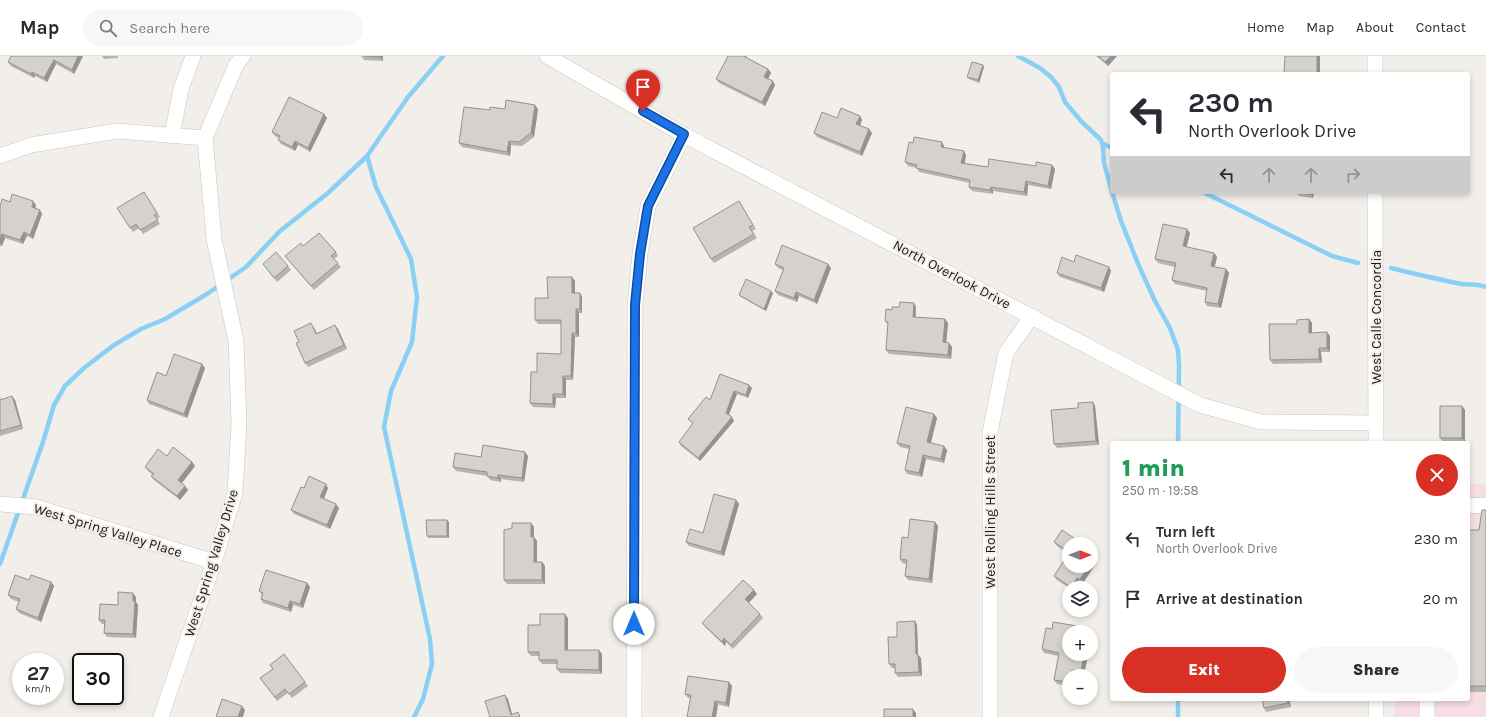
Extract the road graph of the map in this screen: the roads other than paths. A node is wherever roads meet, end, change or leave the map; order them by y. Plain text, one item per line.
1 (193, 56) edge
2 (243, 56) edge
3 (547, 56) edge
4 (1375, 56) edge
5 (1375, 72) edge
6 (684, 134) junction
7 (172, 135) junction
8 (205, 138) junction
9 (0, 156) edge
10 (1375, 194) edge
11 (1032, 316) junction
12 (1376, 423) junction
13 (1376, 441) edge
14 (0, 504) edge
15 (1486, 505) edge
16 (1470, 506) edge
17 (214, 562) junction
18 (1376, 701) edge
19 (1427, 701) edge
20 (162, 717) edge
21 (634, 717) edge
22 (990, 717) edge
23 (1376, 717) edge
24 (1427, 717) edge

1 - 7 street
2 - 8 street, West Spring Valley Drive
3 - 6 street, North Overlook Drive
4 - 5 street
6 - 11 street, North Overlook Drive
6 - 21 street
7 - 8 street
7 - 9 street
8 - 17 street, West Spring Valley Drive
10 - 12 street, West Calle Concordia
11 - 12 street, North Overlook Drive
11 - 22 street, West Rolling Hills Street
12 - 13 street, West Calle Concordia
14 - 17 street, West Spring Valley Place
15 - 16 street
17 - 20 street, West Spring Valley Drive
18 - 23 street
19 - 24 street

